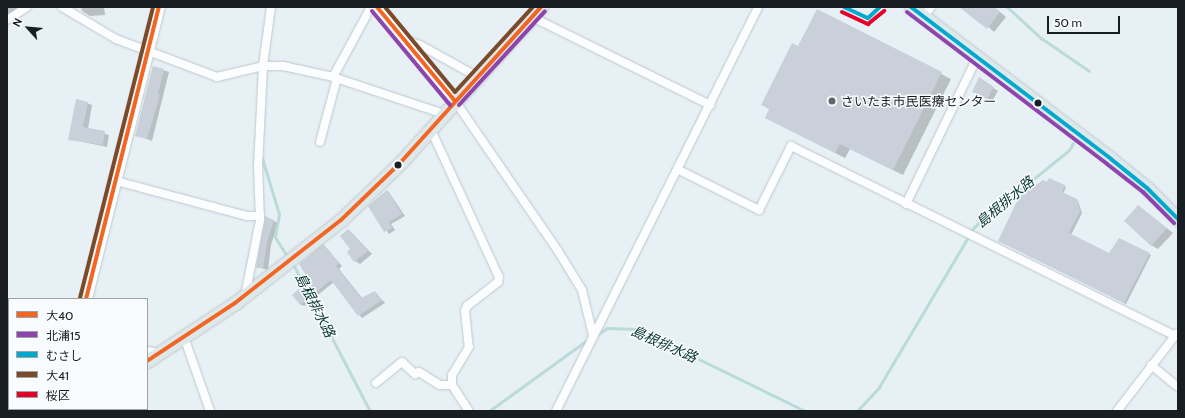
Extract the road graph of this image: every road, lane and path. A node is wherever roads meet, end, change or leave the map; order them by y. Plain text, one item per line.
1 (27, 7) edge
2 (62, 7) edge
3 (159, 7) edge
4 (271, 7) edge
5 (371, 7) edge
6 (377, 7) edge
7 (541, 7) edge
8 (758, 7) edge
9 (911, 7) edge
10 (927, 12) edge
11 (532, 17) junction
12 (7, 20) edge
13 (404, 40) junction
14 (147, 51) junction
15 (977, 58) junction
16 (263, 66) junction
17 (478, 76) junction
18 (335, 77) junction
19 (455, 101) junction
20 (710, 105) junction
21 (444, 114) junction
22 (431, 130) junction
23 (320, 142) dead end
24 (676, 169) junction
25 (116, 181) junction
26 (906, 204) junction
27 (260, 216) junction
28 (1178, 219) edge
29 (245, 296) junction
30 (86, 298) edge
31 (1176, 334) edge
32 (593, 335) junction
33 (184, 337) junction
34 (153, 352) edge
35 (1152, 365) junction
36 (376, 383) dead end
37 (452, 385) junction
38 (1178, 387) edge
39 (210, 411) edge
40 (469, 411) edge
41 (556, 411) edge
42 (1117, 411) edge

1 - 12 street
2 - 14 street
3 - 14 street
4 - 16 street
5 - 18 street
6 - 13 street
7 - 11 main road
8 - 20 street
9 - 10 main road
10 - 15 main road
11 - 17 main road
11 - 20 street
13 - 17 street
13 - 19 street
14 - 16 street
14 - 25 street
15 - 26 street
15 - 28 main road
16 - 18 street
16 - 27 street
17 - 19 main road
18 - 21 street
18 - 23 street
19 - 21 main road
19 - 32 street
20 - 24 street
21 - 22 main road
22 - 29 main road
22 - 37 street
24 - 26 street
24 - 32 street
25 - 27 street
25 - 30 street
26 - 31 street
27 - 29 street
29 - 33 main road
31 - 35 street
32 - 41 street
33 - 34 main road
33 - 39 street
35 - 38 street
35 - 42 street
36 - 37 street
37 - 40 street

